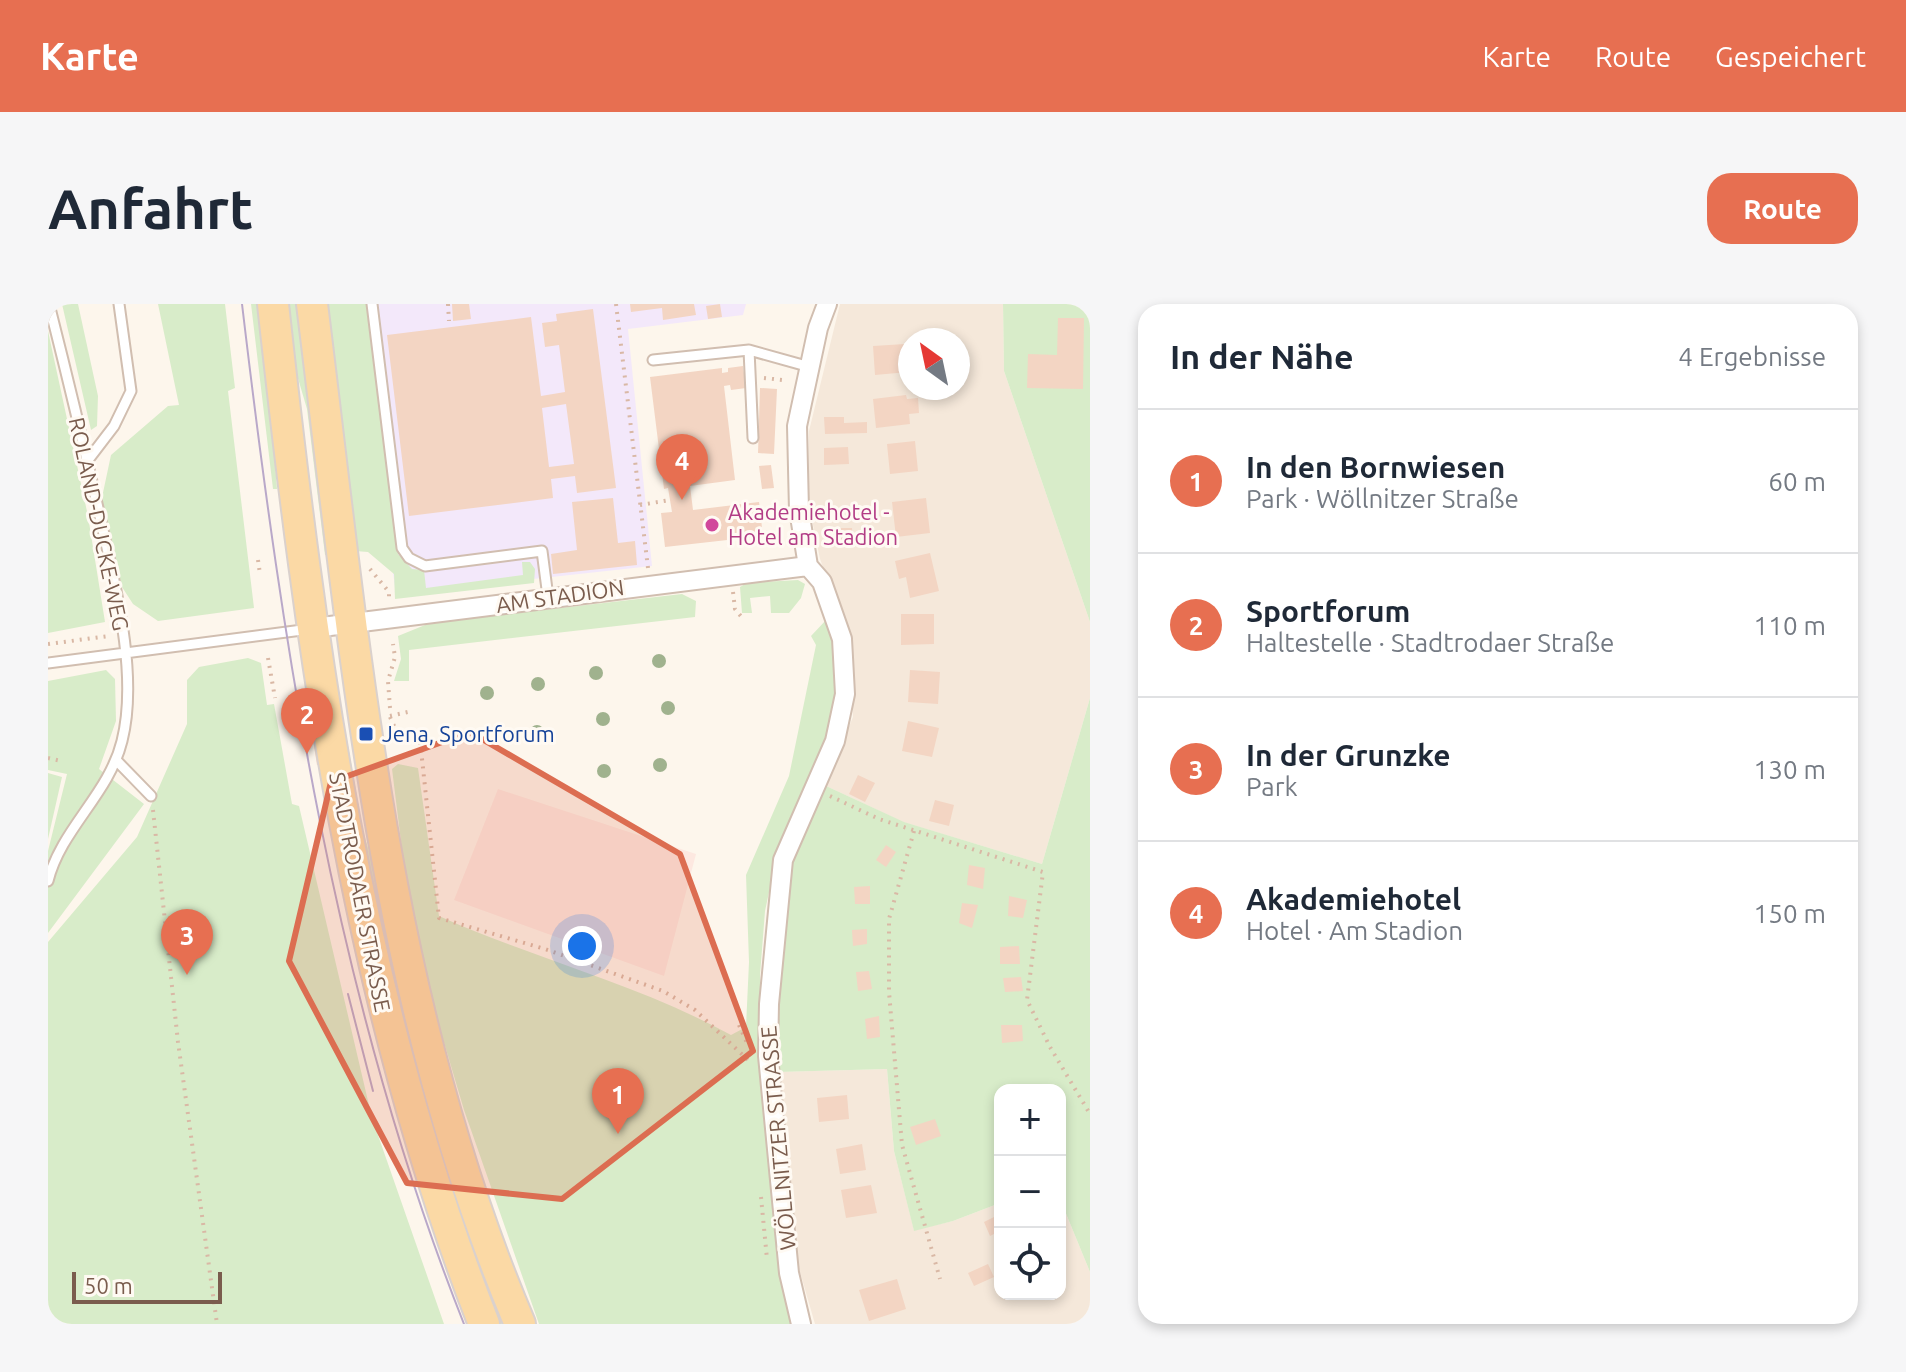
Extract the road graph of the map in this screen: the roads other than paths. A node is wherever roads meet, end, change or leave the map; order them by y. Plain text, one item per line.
1 (49, 304) edge
2 (119, 304) edge
3 (273, 304) edge
4 (312, 304) edge
5 (372, 304) edge
6 (827, 304) edge
7 (749, 350) junction
8 (653, 360) dead end
9 (810, 367) junction
10 (753, 438) dead end
11 (88, 460) junction
12 (808, 566) junction
13 (548, 597) junction
14 (349, 624) junction
15 (314, 628) junction
16 (124, 653) junction
17 (48, 663) edge
18 (116, 760) junction
19 (151, 796) road end
20 (48, 881) edge
21 (484, 1324) edge
22 (520, 1324) edge
23 (801, 1324) edge

1 - 11 lane, ROLAND-DUCKE-WEG
2 - 11 lane
3 - 15 main road, STADTRODAER STRASSE
4 - 14 main road, STADTRODAER STRASSE
5 - 13 lane
6 - 9 street, WÖLLNITZER STRASSE
7 - 8 lane
7 - 9 lane
7 - 10 lane
9 - 12 street, WÖLLNITZER STRASSE
11 - 16 lane, ROLAND-DUCKE-WEG
12 - 13 street, AM STADION
12 - 23 street, WÖLLNITZER STRASSE
13 - 14 street, AM STADION
14 - 15 street, AM STADION
14 - 22 main road, STADTRODAER STRASSE
15 - 16 lane, ROLAND-DUCKE-WEG
15 - 21 main road, STADTRODAER STRASSE
16 - 17 lane
16 - 18 lane
18 - 19 lane
18 - 20 lane

